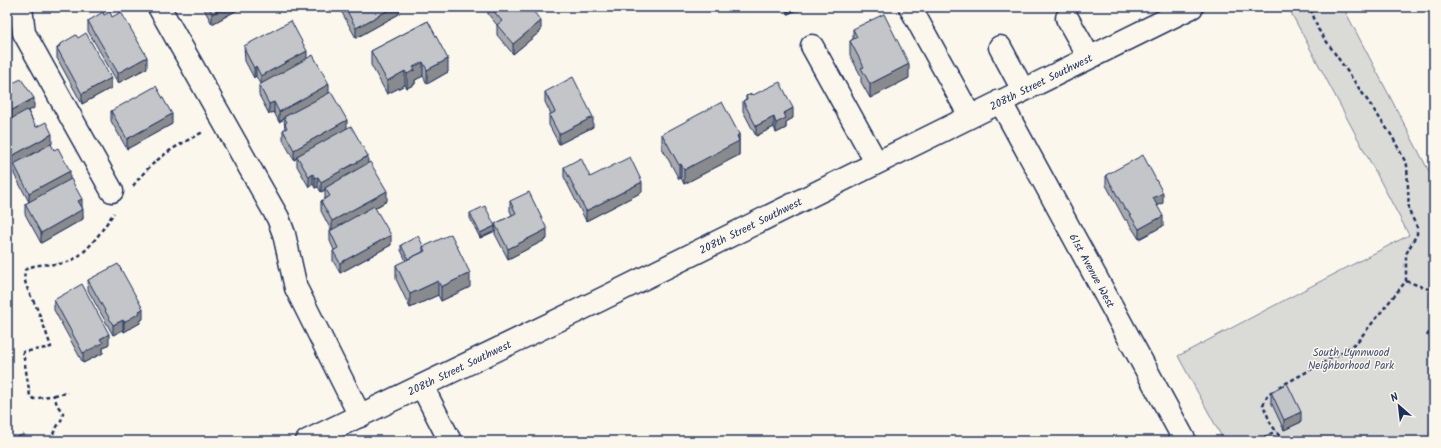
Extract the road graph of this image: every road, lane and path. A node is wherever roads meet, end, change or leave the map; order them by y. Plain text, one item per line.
1 (22, 7) edge
2 (160, 7) edge
3 (910, 7) edge
4 (1192, 7) edge
5 (1310, 7) edge
6 (1067, 18) dead end
7 (812, 46) dead end
8 (1000, 47) dead end
9 (1089, 57) junction
10 (1023, 90) junction
11 (1000, 101) junction
12 (970, 116) junction
13 (203, 132) dead end
14 (876, 162) junction
15 (120, 195) junction
16 (1406, 281) junction
17 (1434, 292) edge
18 (1434, 323) edge
19 (1427, 336) dead end
20 (422, 386) junction
21 (68, 393) dead end
22 (54, 395) junction
23 (360, 416) junction
24 (1276, 431) junction
25 (52, 441) edge
26 (307, 441) edge
27 (450, 441) edge
28 (1185, 441) edge
29 (1257, 441) edge
30 (1283, 441) edge

1 - 15 street
2 - 23 street
3 - 12 street
4 - 9 street, 208th Street Southwest
5 - 16 path
6 - 9 street
7 - 14 street
8 - 10 street
9 - 10 street, 208th Street Southwest
10 - 11 street, 208th Street Southwest
11 - 12 street, 208th Street Southwest
11 - 28 street, 61st Avenue West
12 - 14 street, 208th Street Southwest
13 - 15 path
14 - 20 street, 208th Street Southwest
15 - 22 path
16 - 17 path
16 - 24 path
18 - 19 path
20 - 23 street, 208th Street Southwest
20 - 27 street
21 - 22 path
22 - 25 path
23 - 26 street, 208th Street Southwest
24 - 29 path
24 - 30 path

